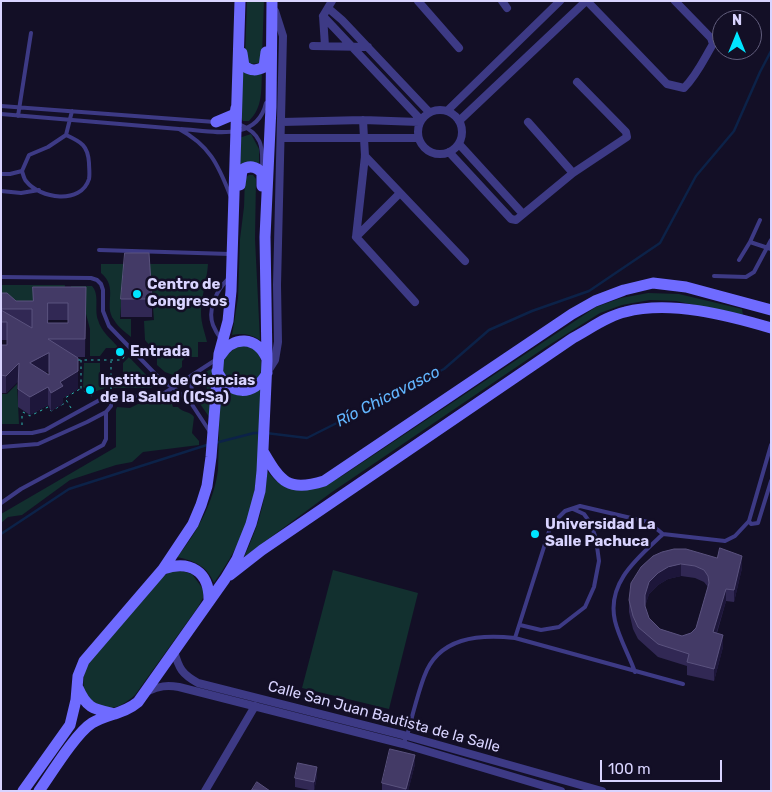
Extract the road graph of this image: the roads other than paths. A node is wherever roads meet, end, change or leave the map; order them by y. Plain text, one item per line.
1 (240, 1) edge
2 (418, 1) edge
3 (560, 1) edge
4 (587, 1) edge
5 (675, 1) edge
6 (272, 3) edge
7 (330, 5) edge
8 (323, 16) junction
9 (31, 34) dead end
10 (314, 46) dead end
11 (325, 46) junction
12 (353, 47) junction
13 (368, 47) junction
14 (459, 48) dead end
15 (271, 81) junction
16 (577, 82) dead end
17 (1, 106) edge
18 (236, 106) junction
19 (19, 107) junction
20 (72, 111) junction
21 (447, 111) junction
22 (429, 112) junction
23 (1, 114) edge
24 (18, 116) junction
25 (71, 119) junction
26 (363, 120) junction
27 (420, 121) junction
28 (459, 121) junction
29 (216, 122) junction
30 (282, 122) junction
31 (528, 122) dead end
32 (236, 127) junction
33 (247, 127) junction
34 (178, 129) junction
35 (66, 135) junction
36 (281, 138) junction
37 (364, 138) junction
38 (418, 138) junction
39 (459, 144) junction
40 (450, 152) junction
41 (365, 156) junction
42 (22, 171) junction
43 (262, 173) junction
44 (573, 173) junction
45 (1, 174) edge
46 (39, 190) junction
47 (1, 191) edge
48 (400, 193) junction
49 (234, 204) junction
50 (523, 214) junction
51 (760, 220) dead end
52 (356, 237) junction
53 (233, 238) junction
54 (771, 240) edge
55 (750, 242) junction
56 (769, 248) edge
57 (99, 250) dead end
58 (232, 254) junction
59 (265, 255) junction
60 (278, 256) junction
61 (739, 260) dead end
62 (465, 261) dead end
63 (232, 276) junction
64 (714, 276) dead end
65 (1, 277) edge
66 (415, 302) dead end
67 (759, 306) junction
68 (771, 310) edge
69 (753, 323) junction
70 (771, 328) edge
71 (222, 342) junction
72 (218, 358) junction
73 (267, 367) junction
74 (217, 371) junction
75 (192, 375) junction
76 (174, 388) junction
77 (111, 396) junction
78 (191, 403) junction
79 (106, 412) junction
80 (1, 433) edge
81 (212, 439) junction
82 (771, 445) edge
83 (1, 447) edge
84 (264, 447) junction
85 (771, 480) edge
86 (1, 503) edge
87 (573, 509) junction
88 (749, 521) junction
89 (663, 534) junction
90 (162, 569) junction
91 (225, 579) junction
92 (209, 602) junction
93 (520, 625) junction
94 (515, 638) junction
95 (174, 651) junction
96 (635, 672) junction
97 (683, 684) dead end
98 (77, 686) junction
99 (144, 694) junction
100 (255, 706) junction
101 (117, 714) junction
102 (407, 736) junction
103 (403, 744) junction
104 (550, 776) junction
105 (547, 789) edge
106 (588, 789) edge
107 (23, 791) edge
108 (40, 791) edge
109 (204, 791) edge
110 (561, 791) edge
111 (602, 791) edge

1 - 6 main road
1 - 18 main road
2 - 14 street
3 - 21 street
4 - 5 street
4 - 28 street
6 - 15 main road
6 - 30 street
7 - 8 street
7 - 13 street
8 - 11 street
8 - 12 street
9 - 19 lane
10 - 11 street
11 - 12 street
12 - 13 street
12 - 27 street
13 - 22 street
15 - 33 lane
15 - 59 main road
16 - 44 street
17 - 19 lane
18 - 29 main road
18 - 32 main road
19 - 20 lane
19 - 24 lane
20 - 25 lane
20 - 29 lane
21 - 22 street
21 - 28 street
22 - 27 street
23 - 24 lane
24 - 25 lane
25 - 34 lane
25 - 35 lane
26 - 27 street
26 - 30 street
26 - 37 street
27 - 38 street
28 - 39 street
29 - 32 lane
30 - 36 street
31 - 44 street
32 - 33 lane
32 - 33 lane
32 - 34 lane
32 - 49 main road
33 - 43 lane
34 - 49 lane
35 - 42 lane
35 - 46 lane
36 - 37 street
36 - 60 street
37 - 38 street
37 - 41 street
38 - 40 street
39 - 40 street
39 - 50 street
40 - 50 street
41 - 48 street
41 - 52 street
42 - 45 lane
42 - 46 lane
43 - 53 main road
43 - 59 main road
44 - 50 street
46 - 47 lane
48 - 52 street
48 - 62 street
49 - 53 main road
51 - 55 lane
52 - 66 street
53 - 58 main road
54 - 56 lane
55 - 56 lane
55 - 61 lane
56 - 64 lane
57 - 58 lane
58 - 63 main road
59 - 60 street
59 - 73 main road
60 - 73 street
63 - 71 main road
63 - 71 lane
65 - 76 lane
67 - 68 main road
67 - 69 main road
67 - 84 main road
69 - 70 main road
69 - 91 main road
71 - 72 main road
72 - 73 main road
72 - 74 main road
72 - 75 lane
73 - 74 main road
73 - 84 main road
74 - 81 main road
75 - 76 lane
75 - 78 lane
76 - 77 lane
76 - 78 lane
77 - 79 lane
77 - 80 lane
78 - 81 lane
79 - 83 lane
79 - 86 lane
81 - 90 main road
82 - 88 lane
84 - 91 main road
85 - 88 lane
87 - 89 lane
87 - 93 lane
87 - 93 lane
88 - 89 lane
89 - 96 lane
90 - 92 main road
90 - 98 main road
91 - 92 main road
92 - 95 main road
93 - 94 lane
94 - 96 lane
94 - 102 lane
95 - 99 main road
95 - 102 street, Calle San Juan Bautista de la Salle
96 - 97 lane
98 - 101 main road
98 - 107 main road
99 - 100 street, Calle San Juan Bautista de la Salle
99 - 101 main road
100 - 103 street, Calle San Juan Bautista de la Salle
100 - 109 street
101 - 108 main road
102 - 103 lane
102 - 104 street, Calle San Juan Bautista de la Salle
103 - 105 street, Calle San Juan Bautista de la Salle
104 - 105 street
104 - 106 street, Calle San Juan Bautista de la Salle
105 - 110 street, Calle San Juan Bautista de la Salle
106 - 111 street, Calle San Juan Bautista de la Salle

